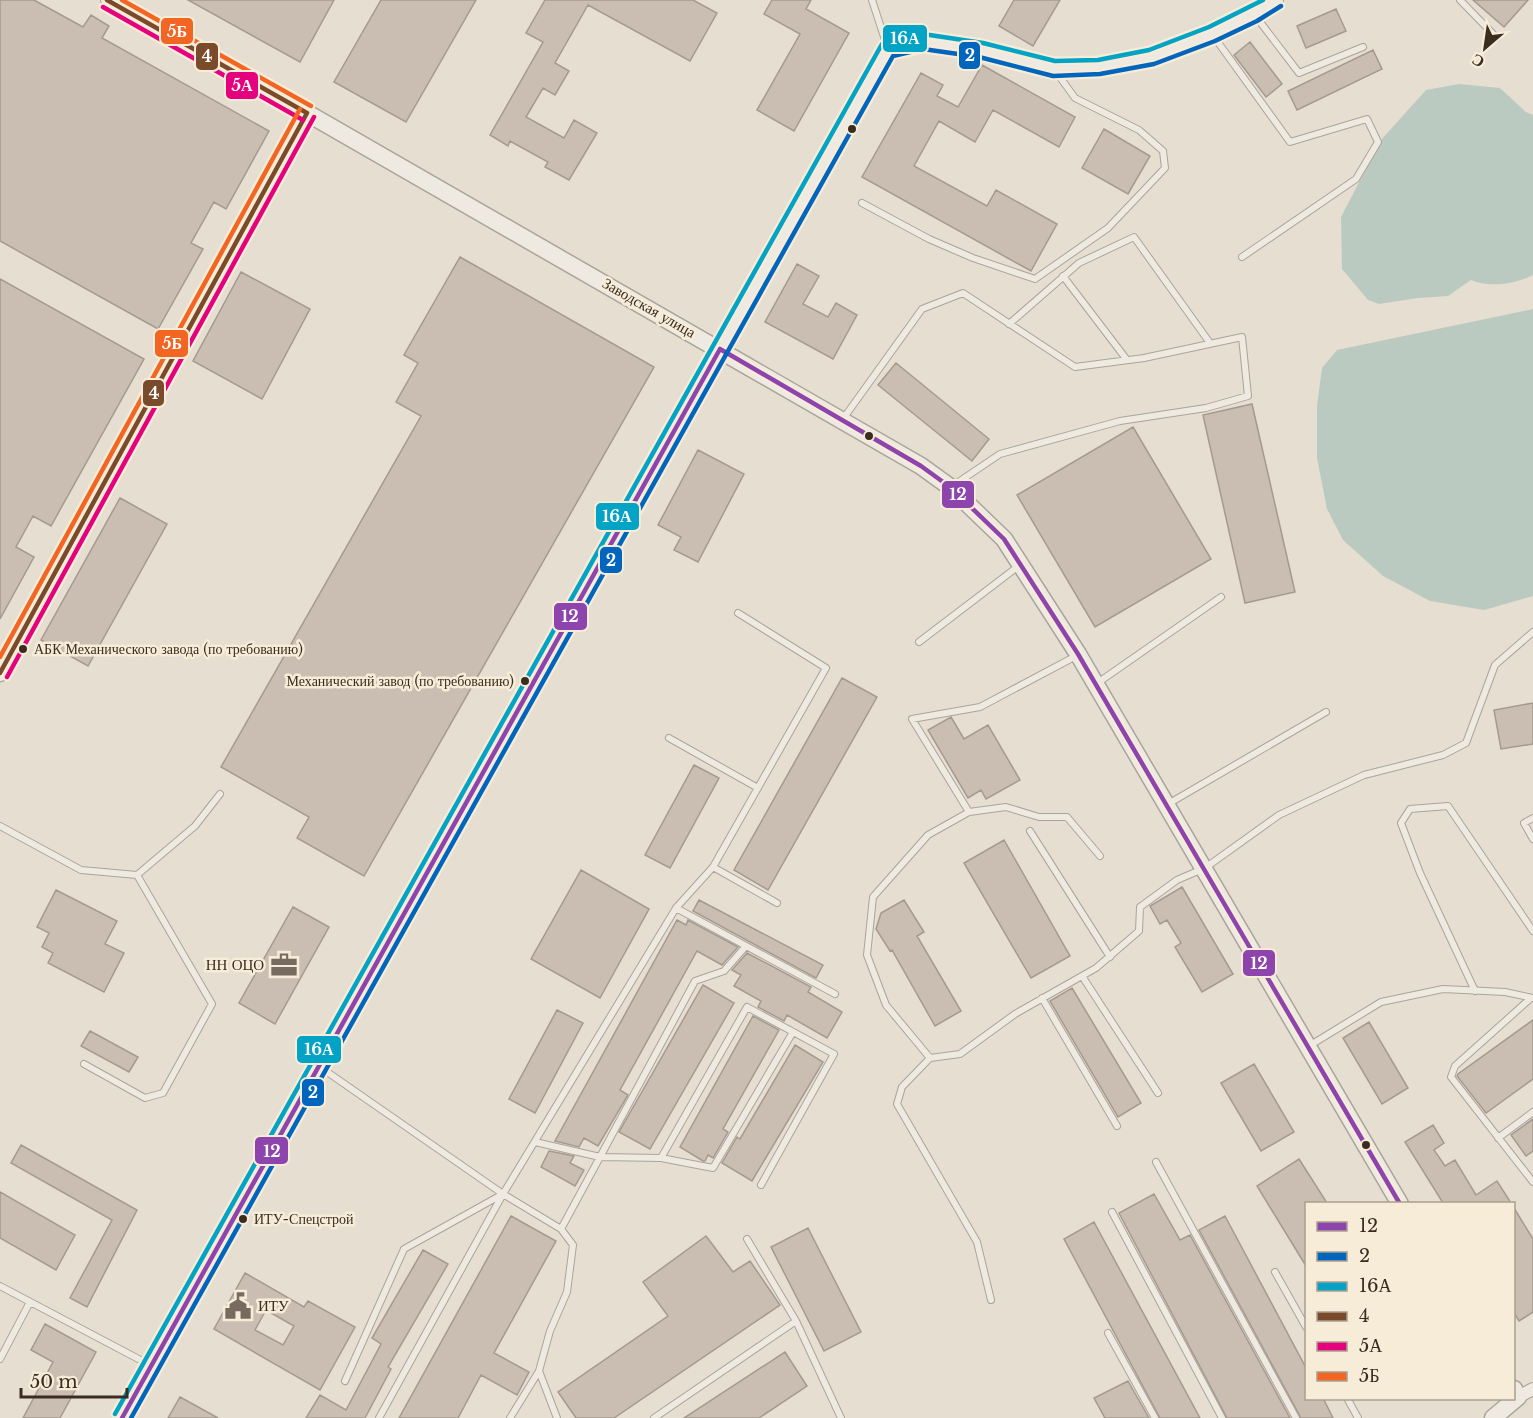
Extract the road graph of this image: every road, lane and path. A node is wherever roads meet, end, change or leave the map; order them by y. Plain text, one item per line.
1 (107, 0) edge
2 (872, 0) edge
3 (1276, 0) edge
4 (1460, 0) edge
5 (1254, 14) junction
6 (1212, 34) junction
7 (1497, 38) dead end
8 (1363, 47) dead end
9 (888, 49) junction
10 (1054, 69) junction
11 (307, 113) junction
12 (862, 203) dead end
13 (1242, 257) dead end
14 (1063, 276) junction
15 (1010, 324) junction
16 (1210, 343) junction
17 (720, 349) junction
18 (1127, 360) junction
19 (842, 419) junction
20 (951, 487) junction
21 (1021, 565) junction
22 (1221, 597) dead end
23 (738, 613) dead end
24 (1533, 632) edge
25 (920, 642) dead end
26 (1078, 654) junction
27 (0, 673) edge
28 (1096, 684) junction
29 (1326, 712) dead end
30 (669, 738) dead end
31 (758, 788) junction
32 (220, 794) dead end
33 (1167, 804) junction
34 (969, 812) junction
35 (1533, 818) edge
36 (0, 826) edge
37 (1030, 831) dead end
38 (1533, 838) edge
39 (1100, 856) dead end
40 (713, 867) junction
41 (1205, 868) junction
42 (137, 875) junction
43 (777, 903) dead end
44 (676, 908) junction
45 (1533, 931) edge
46 (746, 946) junction
47 (1110, 957) junction
48 (1082, 976) junction
49 (1475, 991) junction
50 (835, 994) dead end
51 (1042, 998) junction
52 (1532, 998) edge
53 (793, 1032) junction
54 (1308, 1047) junction
55 (930, 1058) junction
56 (84, 1064) dead end
57 (319, 1066) junction
58 (1158, 1093) dead end
59 (1533, 1112) edge
60 (1117, 1126) dead end
61 (1498, 1138) junction
62 (534, 1142) junction
63 (600, 1157) junction
64 (662, 1158) junction
65 (1156, 1162) dead end
66 (1533, 1182) edge
67 (761, 1185) dead end
68 (503, 1194) junction
69 (1399, 1202) edge
70 (1112, 1212) dead end
71 (561, 1229) junction
72 (747, 1239) dead end
73 (1275, 1272) dead end
74 (0, 1286) edge
75 (991, 1300) dead end
76 (30, 1302) junction
77 (796, 1321) junction
78 (1305, 1325) edge
79 (1108, 1333) dead end
80 (0, 1359) edge
81 (151, 1366) junction
82 (539, 1371) junction
83 (345, 1381) dead end
84 (1348, 1400) edge
85 (1513, 1400) edge
86 (122, 1418) edge
87 (379, 1418) edge
88 (510, 1418) edge
89 (557, 1418) edge
90 (654, 1418) edge
91 (841, 1418) edge
92 (1155, 1418) edge
93 (1222, 1418) edge
94 (1296, 1418) edge
95 (1358, 1418) edge
96 (1493, 1418) edge

1 - 11 street, Заводская улица
2 - 9 lane
3 - 5 street
4 - 7 lane
5 - 6 street
5 - 8 lane
6 - 10 street
6 - 13 lane
9 - 10 street
9 - 17 street
10 - 12 lane
11 - 17 street, Заводская улица
11 - 27 street
14 - 15 lane
14 - 16 lane
14 - 18 lane
15 - 18 lane
15 - 19 lane
16 - 18 lane
16 - 20 lane
17 - 19 street, Заводская улица
17 - 57 street
19 - 20 street, Заводская улица
20 - 21 street, Заводская улица
21 - 25 lane
21 - 26 street, Заводская улица
22 - 28 lane
23 - 31 lane
24 - 41 lane
26 - 28 street, Заводская улица
26 - 34 lane
28 - 33 street, Заводская улица
29 - 33 lane
30 - 31 lane
31 - 40 lane
32 - 42 lane
33 - 41 street, Заводская улица
34 - 39 lane
34 - 55 lane
35 - 38 lane
36 - 42 lane
37 - 47 lane
40 - 43 lane
40 - 44 lane
41 - 47 lane
41 - 54 street, Заводская улица
42 - 56 lane
44 - 46 lane
44 - 62 lane
45 - 49 lane
46 - 50 lane
46 - 63 lane
47 - 48 lane
48 - 51 lane
48 - 58 lane
49 - 52 lane
49 - 54 lane
51 - 55 lane
51 - 60 lane
52 - 61 lane
53 - 64 lane
53 - 64 lane
53 - 67 lane
54 - 69 street, Заводская улица
55 - 75 lane
57 - 68 lane
57 - 81 street
59 - 61 lane
61 - 66 lane
62 - 63 lane
62 - 68 lane
63 - 64 lane
63 - 71 lane
65 - 94 lane
68 - 71 lane
68 - 83 lane
68 - 87 lane
70 - 93 lane
71 - 82 lane
72 - 77 lane
73 - 78 lane
74 - 76 lane
76 - 80 lane
76 - 81 lane
77 - 90 lane
77 - 91 lane
79 - 92 lane
81 - 86 street
82 - 88 lane
82 - 89 lane
84 - 95 lane
85 - 96 street

